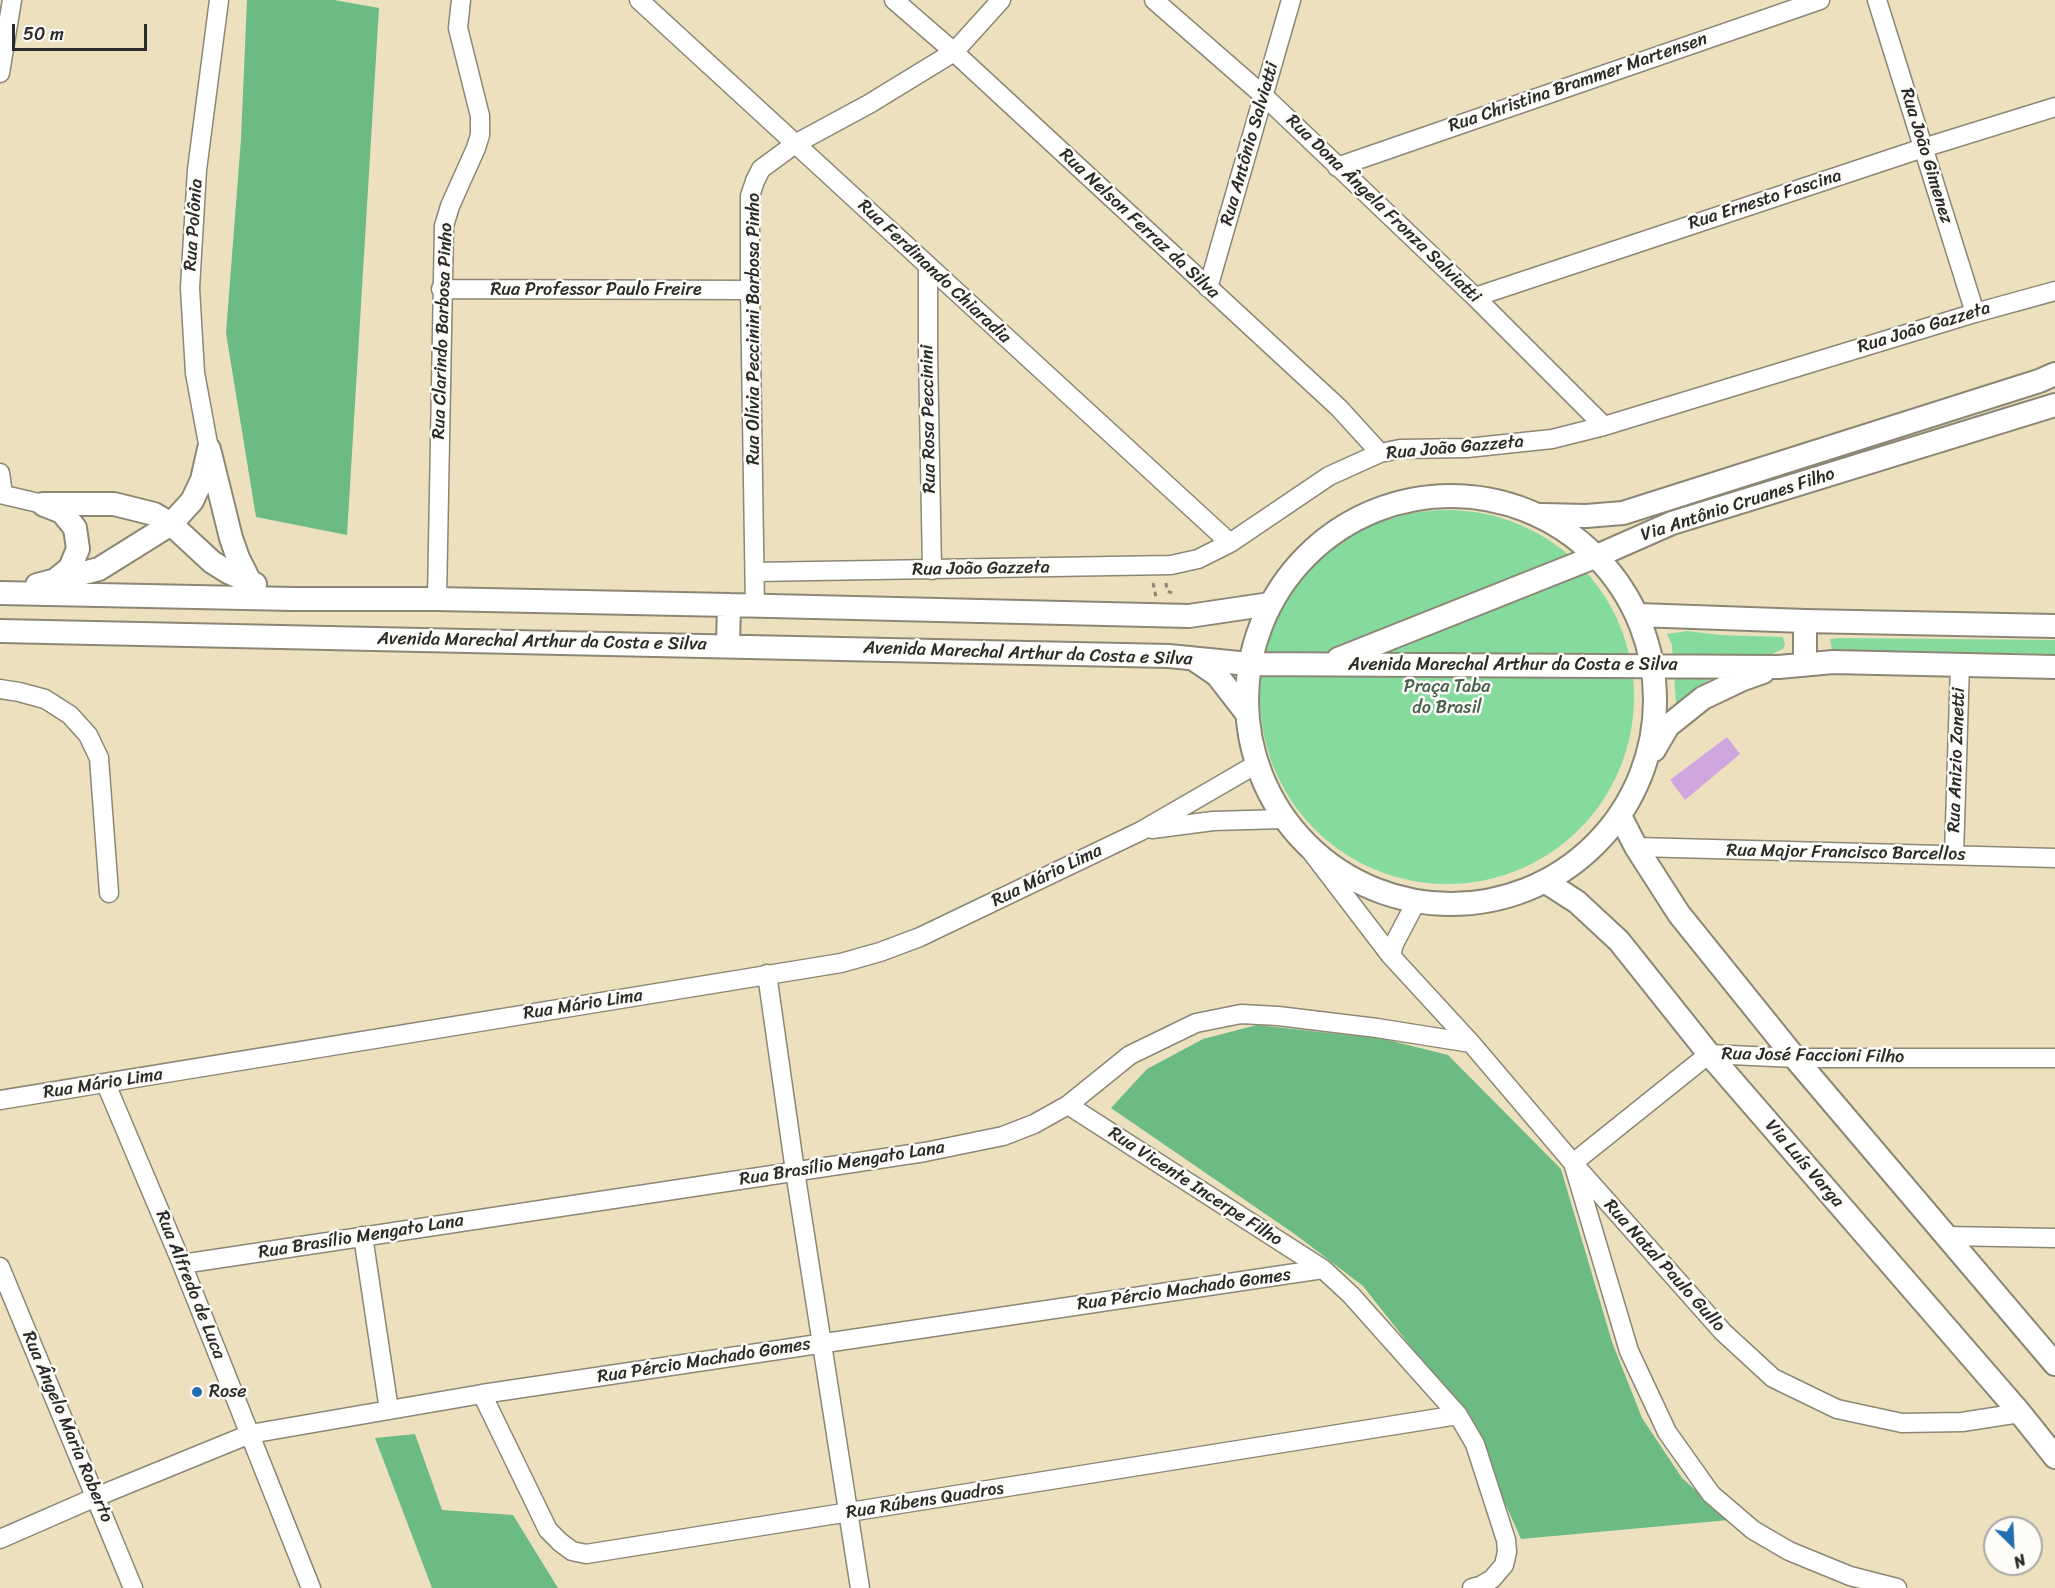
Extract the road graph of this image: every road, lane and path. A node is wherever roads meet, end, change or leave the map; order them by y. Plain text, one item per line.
1 (12, 0) edge
2 (219, 0) edge
3 (461, 0) edge
4 (639, 0) edge
5 (894, 0) edge
6 (1001, 0) edge
7 (1154, 0) edge
8 (1291, 0) edge
9 (1820, 0) edge
10 (1876, 0) edge
11 (954, 52) junction
12 (0, 73) edge
13 (1264, 96) junction
14 (2055, 107) edge
15 (795, 144) junction
16 (1923, 148) junction
17 (1337, 167) junction
18 (928, 267) junction
19 (1208, 288) junction
20 (441, 289) junction
21 (750, 290) junction
22 (2055, 291) edge
23 (1475, 297) junction
24 (1975, 313) junction
25 (2055, 374) edge
26 (2055, 405) edge
27 (1604, 426) junction
28 (209, 449) junction
29 (1380, 453) junction
30 (0, 473) edge
31 (1, 494) edge
32 (43, 504) junction
33 (1539, 515) junction
34 (171, 524) junction
35 (1643, 535) junction
36 (1230, 543) junction
37 (1597, 556) junction
38 (1163, 566) junction
39 (932, 570) junction
40 (755, 572) junction
41 (54, 581) junction
42 (250, 582) junction
43 (1620, 584) junction
44 (0, 592) edge
45 (1183, 597) dead end
46 (293, 599) junction
47 (437, 599) junction
48 (1270, 604) junction
49 (729, 605) junction
50 (754, 607) junction
51 (1638, 615) junction
52 (1805, 621) junction
53 (2055, 626) edge
54 (0, 631) edge
55 (728, 645) junction
56 (1194, 659) junction
57 (1328, 663) junction
58 (1249, 664) junction
59 (1805, 664) junction
60 (1960, 664) junction
61 (1654, 666) junction
62 (1779, 667) junction
63 (2055, 667) edge
64 (0, 689) edge
65 (1245, 711) junction
66 (1647, 761) junction
67 (1255, 765) junction
68 (1620, 816) junction
69 (1283, 819) junction
70 (1141, 831) junction
71 (1636, 847) junction
72 (1310, 850) junction
73 (1954, 855) junction
74 (2055, 858) edge
75 (1546, 882) junction
76 (109, 893) dead end
77 (1416, 902) junction
78 (1391, 956) junction
79 (766, 974) junction
80 (1471, 1043) junction
81 (1709, 1054) junction
82 (1795, 1058) junction
83 (2055, 1058) edge
84 (106, 1084) junction
85 (0, 1100) edge
86 (1068, 1105) junction
87 (1573, 1162) junction
88 (795, 1171) junction
89 (363, 1236) junction
90 (1946, 1236) junction
91 (2055, 1238) edge
92 (182, 1264) junction
93 (0, 1267) edge
94 (1323, 1269) junction
95 (822, 1342) junction
96 (2055, 1364) edge
97 (482, 1394) junction
98 (389, 1410) junction
99 (2020, 1413) junction
100 (1458, 1415) junction
101 (250, 1434) junction
102 (2055, 1457) edge
103 (96, 1497) junction
104 (849, 1514) junction
105 (0, 1539) edge
106 (133, 1588) edge
107 (311, 1588) edge
108 (860, 1588) edge
109 (1472, 1588) edge
110 (1896, 1588) edge

1 - 12 street
2 - 28 street, Rua Polônia
3 - 20 street, Rua Clarindo Barbosa Pinho
4 - 15 street, Rua Ferdinando Chiaradia
5 - 11 street, Rua Nelson Ferraz da Silva
6 - 11 street, Rua Olívia Peccinini Barbosa Pinho
7 - 13 street, Rua Dona Ângela Fronza Salviatti
8 - 13 street, Rua Antônio Salviatti
9 - 17 street, Rua Christina Brammer Martensen
10 - 16 street, Rua João Gimenez
11 - 15 street, Rua Olívia Peccinini Barbosa Pinho
11 - 19 street, Rua Nelson Ferraz da Silva
13 - 17 street, Rua Dona Ângela Fronza Salviatti
13 - 19 street, Rua Antônio Salviatti
14 - 16 street, Rua Ernesto Fascina
15 - 18 street, Rua Ferdinando Chiaradia
15 - 21 street, Rua Olívia Peccinini Barbosa Pinho
16 - 23 street, Rua Ernesto Fascina
16 - 24 street, Rua João Gimenez
17 - 23 street, Rua Dona Ângela Fronza Salviatti
18 - 36 street, Rua Ferdinando Chiaradia
18 - 39 street, Rua Rosa Peccinini
19 - 29 street, Rua Nelson Ferraz da Silva
20 - 21 street, Rua Professor Paulo Freire
20 - 47 street, Rua Clarindo Barbosa Pinho
21 - 40 street, Rua Olívia Peccinini Barbosa Pinho
22 - 24 street, Rua João Gazzeta
23 - 27 street, Rua Dona Ângela Fronza Salviatti
24 - 27 street, Rua João Gazzeta
25 - 33 main road, Via Antônio Cruanes Filho
26 - 35 main road, Via Antônio Cruanes Filho
27 - 29 street, Rua João Gazzeta
28 - 34 main road
28 - 42 main road
29 - 36 street, Rua João Gazzeta
30 - 31 street
31 - 32 street
32 - 34 main road
32 - 41 main road
33 - 37 main road
33 - 48 main road
34 - 41 main road
34 - 42 main road
35 - 37 main road, Via Antônio Cruanes Filho
35 - 43 main road
36 - 38 street, Rua João Gazzeta
37 - 43 main road
37 - 57 main road, Via Antônio Cruanes Filho
38 - 39 street, Rua João Gazzeta
38 - 45 path
39 - 40 street, Rua João Gazzeta
40 - 50 street, Rua Olívia Peccinini Barbosa Pinho
41 - 44 main road
42 - 46 main road
43 - 51 main road
44 - 46 main road
46 - 47 main road
47 - 49 main road
48 - 50 main road
48 - 58 main road
49 - 50 main road
49 - 55 main road
51 - 52 main road
51 - 61 main road
52 - 53 main road
52 - 59 main road
54 - 55 main road, Avenida Marechal Arthur da Costa e Silva
55 - 56 main road, Avenida Marechal Arthur da Costa e Silva
56 - 58 main road, Avenida Marechal Arthur da Costa e Silva
56 - 65 main road
57 - 58 main road, Avenida Marechal Arthur da Costa e Silva
57 - 61 main road, Avenida Marechal Arthur da Costa e Silva
58 - 65 main road
59 - 60 main road, Avenida Marechal Arthur da Costa e Silva
59 - 62 main road, Avenida Marechal Arthur da Costa e Silva
60 - 63 main road, Avenida Marechal Arthur da Costa e Silva
60 - 73 street, Rua Anizio Zanetti
61 - 62 main road, Avenida Marechal Arthur da Costa e Silva
61 - 66 main road
62 - 66 main road
64 - 76 street
65 - 67 main road
66 - 68 main road
67 - 69 main road
67 - 70 street, Rua Mário Lima
68 - 71 main road
68 - 75 main road
69 - 70 street, Rua Mário Lima
69 - 72 main road
70 - 79 street, Rua Mário Lima
71 - 73 street, Rua Major Francisco Barcellos
71 - 82 main road
72 - 77 main road
72 - 78 street, Rua Natal Paulo Gullo
73 - 74 street, Rua Major Francisco Barcellos
75 - 77 main road
75 - 81 main road, Via Luís Varga
77 - 78 street
78 - 80 street, Rua Natal Paulo Gullo
79 - 84 street, Rua Mário Lima
79 - 88 street
80 - 86 street, Rua Brasílio Mengato Lana
80 - 87 street, Rua Natal Paulo Gullo
81 - 82 street, Rua José Faccioni Filho
81 - 87 street, Rua José Faccioni Filho
81 - 99 main road, Via Luís Varga
82 - 83 street, Rua José Faccioni Filho
82 - 90 main road
84 - 85 street, Rua Mário Lima
84 - 92 street, Rua Alfredo de Luca
86 - 88 street, Rua Brasílio Mengato Lana
86 - 94 street, Rua Vicente Incerpe Filho
87 - 99 street, Rua Natal Paulo Gullo
87 - 110 street
88 - 89 street, Rua Brasílio Mengato Lana
88 - 95 street
89 - 92 street, Rua Brasílio Mengato Lana
89 - 98 street
90 - 91 street
90 - 96 main road
92 - 101 street, Rua Alfredo de Luca
93 - 103 street, Rua Ângelo Maria Roberto
94 - 95 street, Rua Pércio Machado Gomes
94 - 100 street, Rua Vicente Incerpe Filho
95 - 97 street, Rua Pércio Machado Gomes
95 - 104 street
97 - 98 street, Rua Pércio Machado Gomes
97 - 104 street, Rua Rúbens Quadros
98 - 101 street, Rua Pércio Machado Gomes
99 - 102 main road, Via Luís Varga
100 - 104 street, Rua Rúbens Quadros
100 - 109 street, Rua Vicente Incerpe Filho
101 - 103 street, Rua Pércio Machado Gomes
101 - 107 street, Rua Alfredo de Luca
103 - 105 street, Rua Pércio Machado Gomes
103 - 106 street, Rua Ângelo Maria Roberto
104 - 108 street

